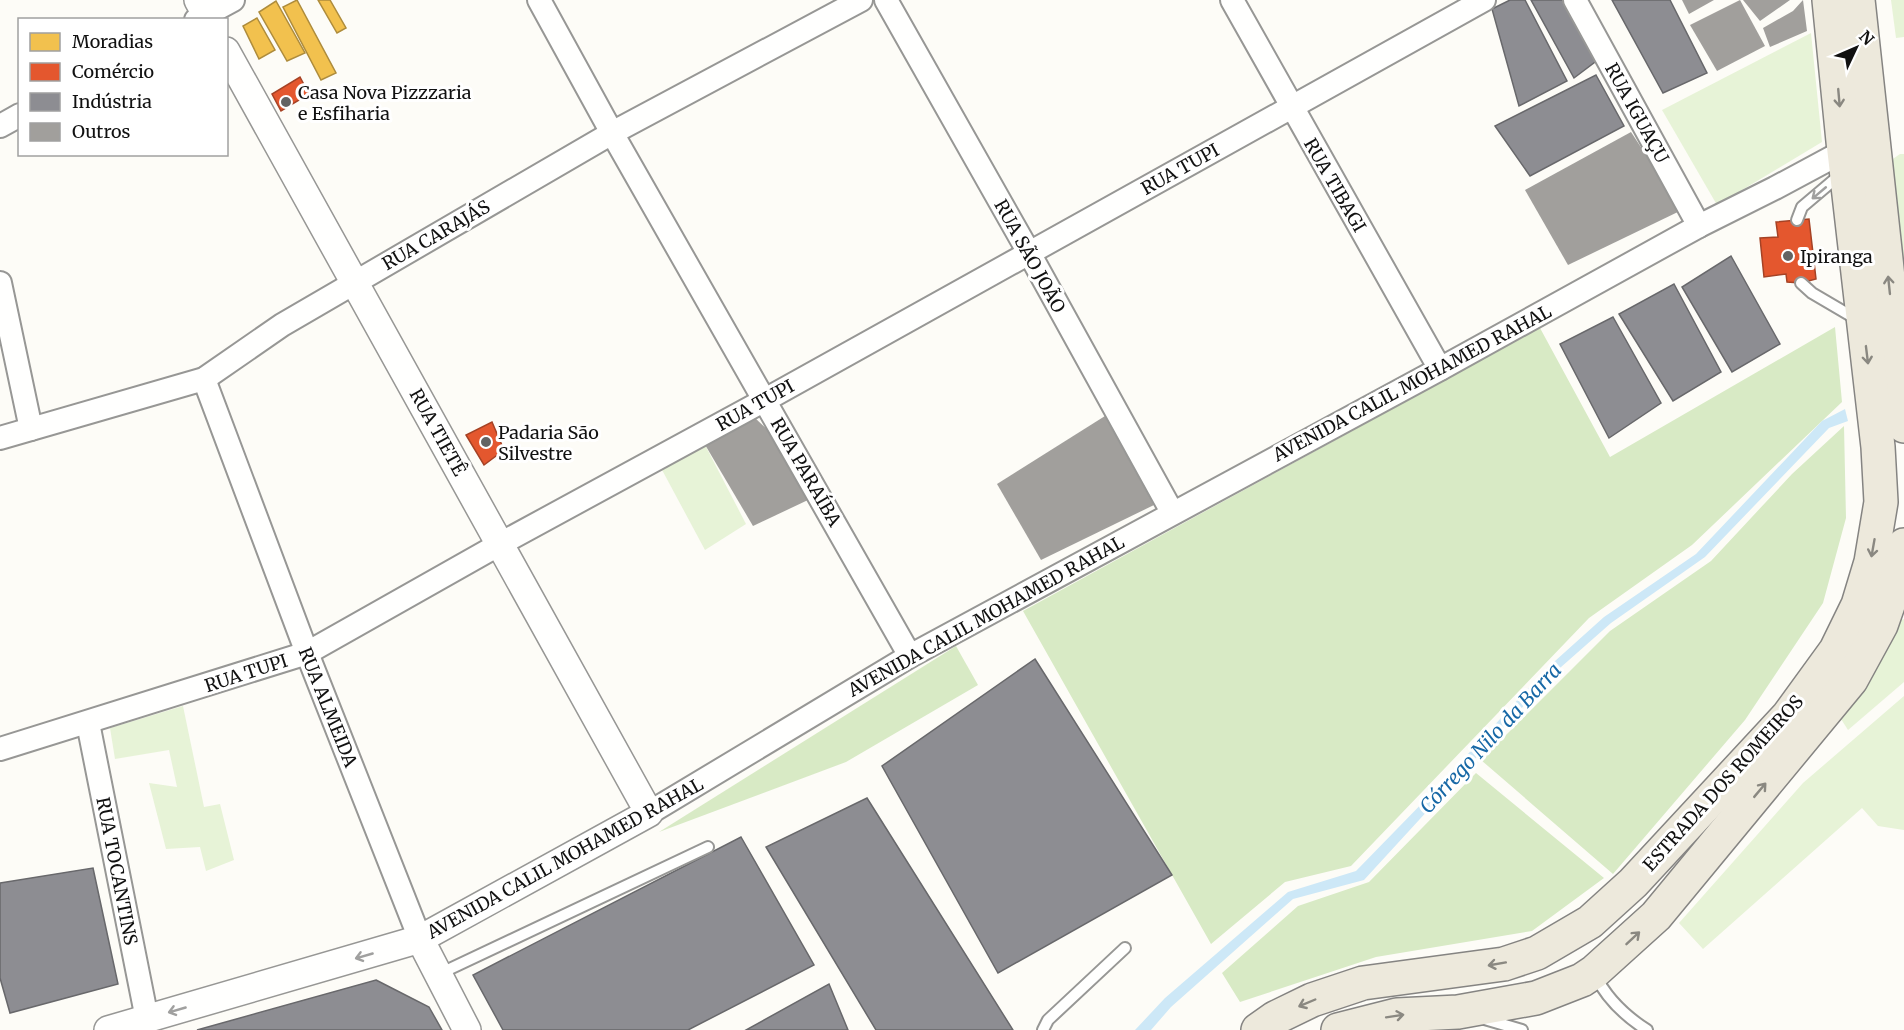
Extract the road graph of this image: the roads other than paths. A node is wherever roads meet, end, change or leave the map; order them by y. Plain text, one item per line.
1 (233, 0) edge
2 (539, 0) edge
3 (861, 0) edge
4 (886, 0) edge
5 (1232, 0) edge
6 (1484, 0) edge
7 (1575, 0) edge
8 (1829, 0) edge
9 (1858, 0) edge
10 (202, 13) edge
11 (228, 55) edge
12 (1291, 108) junction
13 (18, 117) edge
14 (0, 126) edge
15 (612, 133) junction
16 (1845, 160) junction
17 (1797, 220) dead end
18 (1699, 226) junction
19 (1028, 251) junction
20 (355, 283) junction
21 (1801, 283) dead end
22 (0, 284) edge
23 (1864, 323) junction
24 (1440, 369) junction
25 (204, 379) junction
26 (765, 400) junction
27 (1904, 426) edge
28 (31, 429) junction
29 (0, 438) edge
30 (1172, 512) junction
31 (500, 544) junction
32 (1904, 545) edge
33 (307, 653) junction
34 (910, 656) junction
35 (88, 723) junction
36 (0, 749) edge
37 (649, 813) junction
38 (708, 847) dead end
39 (420, 939) junction
40 (1125, 948) dead end
41 (1537, 953) junction
42 (1594, 972) junction
43 (438, 974) junction
44 (1536, 998) junction
45 (1458, 1012) junction
46 (147, 1019) junction
47 (108, 1030) edge
48 (467, 1030) edge
49 (1043, 1030) edge
50 (1258, 1030) edge
51 (1338, 1030) edge
52 (1522, 1030) edge
53 (1647, 1030) edge

1 - 10 street
2 - 15 street, RUA PARAÍBA
3 - 15 street, RUA CARAJÁS
4 - 19 street, RUA SÃO JOÃO
5 - 12 street, RUA TIBAGI
6 - 12 street, RUA TUPI
7 - 18 street, RUA IGUAÇU
8 -> 16 main road, ESTRADA DOS ROMEIROS
27 -> 9 main road
11 - 20 street, RUA TIETÊ
12 - 19 street, RUA TUPI
12 - 24 street, RUA TIBAGI
13 - 14 street
15 - 20 street, RUA CARAJÁS
15 - 26 street, RUA PARAÍBA
16 -> 17 lane
16 - 18 street, AVENIDA CALIL MOHAMED RAHAL
16 - 23 main road, ESTRADA DOS ROMEIROS
18 - 24 street, AVENIDA CALIL MOHAMED RAHAL
19 - 26 street, RUA TUPI
19 - 30 street, RUA SÃO JOÃO
20 - 25 street, RUA CARAJÁS
20 - 31 street, RUA TIETÊ
21 - 23 lane
22 - 28 street
23 -> 41 main road, ESTRADA DOS ROMEIROS
24 - 30 street, AVENIDA CALIL MOHAMED RAHAL
25 - 28 street, RUA CARAJÁS
25 - 33 street, RUA ALMEIDA
26 - 31 street, RUA TUPI
26 - 34 street, RUA PARAÍBA
28 - 29 street, RUA CARAJÁS
30 - 34 street, AVENIDA CALIL MOHAMED RAHAL
31 - 33 street, RUA TUPI
31 - 37 street, RUA TIETÊ
42 -> 32 main road, ESTRADA DOS ROMEIROS
33 - 35 street, RUA TUPI
33 - 39 street, RUA ALMEIDA
34 - 37 street, AVENIDA CALIL MOHAMED RAHAL
35 - 36 street, RUA TUPI
35 - 46 street, RUA TOCANTINS
37 - 39 street, AVENIDA CALIL MOHAMED RAHAL
38 - 43 lane
39 - 43 street, RUA ALMEIDA
39 -> 46 street, AVENIDA CALIL MOHAMED RAHAL
40 - 49 lane
41 - 44 main road
41 -> 50 main road, ESTRADA DOS ROMEIROS
42 - 44 main road, ESTRADA DOS ROMEIROS
42 - 53 lane
43 - 48 street, RUA ALMEIDA
44 - 45 main road, ESTRADA DOS ROMEIROS
51 -> 45 main road, ESTRADA DOS ROMEIROS
45 - 52 lane
46 - 47 street, AVENIDA CALIL MOHAMED RAHAL

